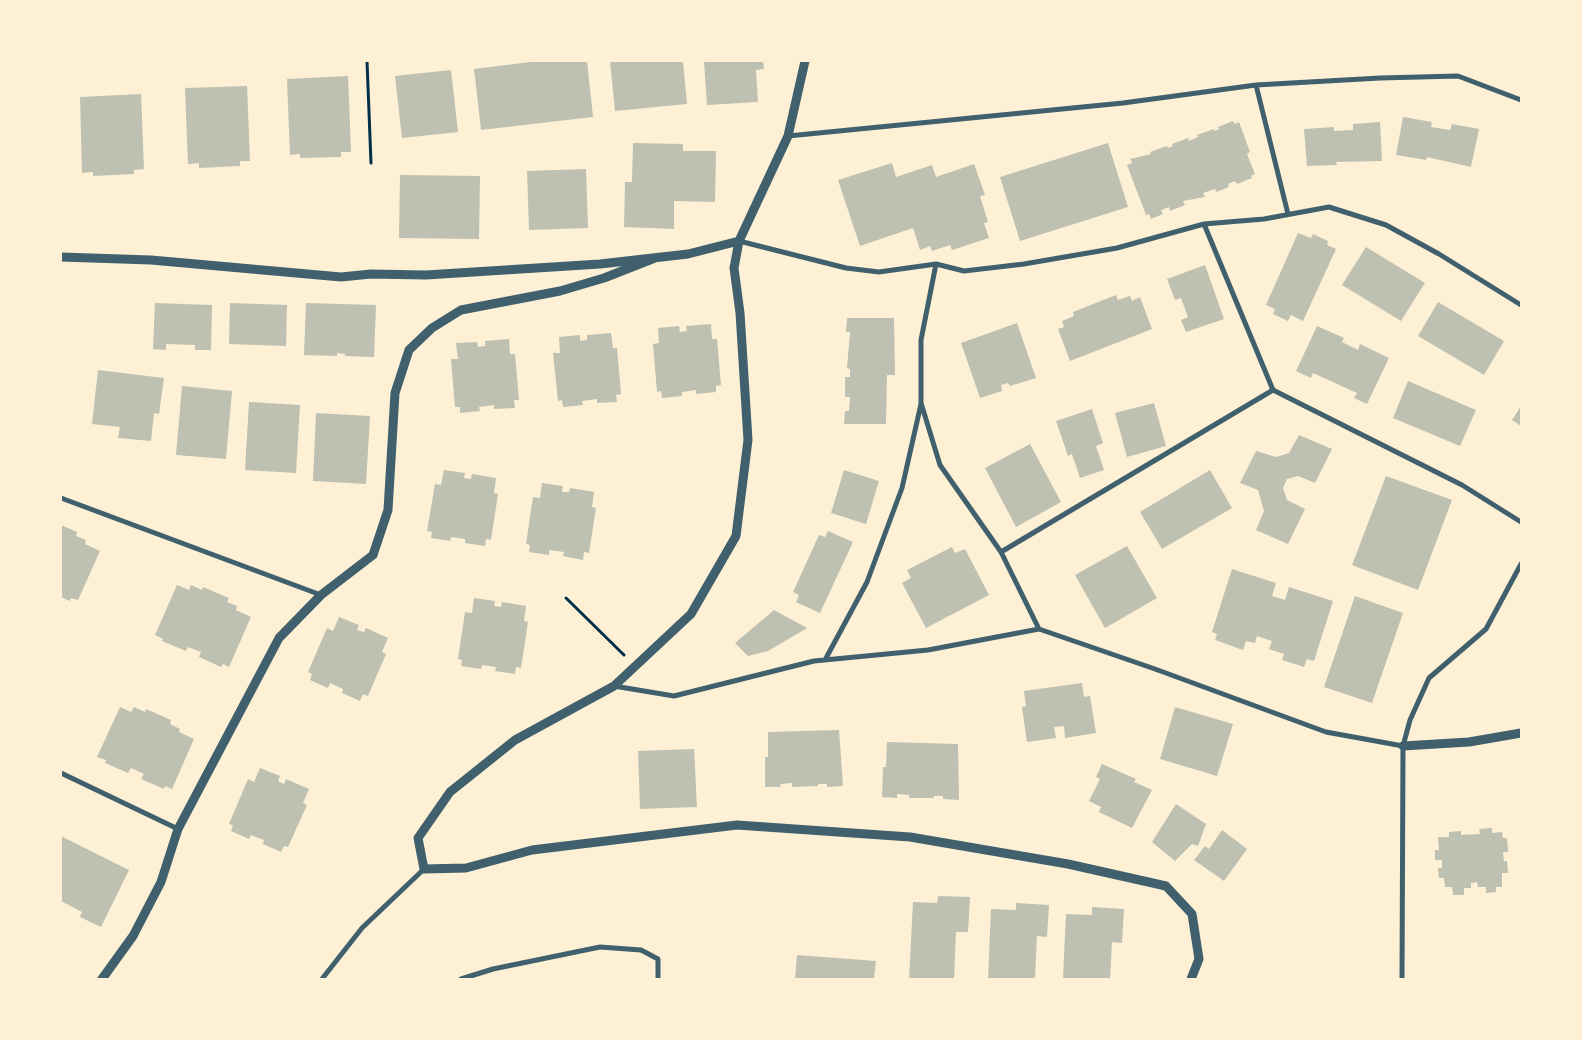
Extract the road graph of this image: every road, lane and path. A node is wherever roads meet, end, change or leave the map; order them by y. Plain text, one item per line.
1 (367, 61) edge
2 (805, 61) edge
3 (1256, 85) junction
4 (1521, 100) edge
5 (788, 136) junction
6 (371, 163) dead end
7 (1288, 214) junction
8 (1204, 224) junction
9 (739, 241) junction
10 (61, 256) edge
11 (655, 258) junction
12 (936, 264) junction
13 (1521, 305) edge
14 (1273, 390) junction
15 (921, 404) junction
16 (61, 498) edge
17 (1521, 522) edge
18 (1002, 552) junction
19 (1521, 564) edge
20 (321, 595) junction
21 (566, 598) dead end
22 (1039, 630) junction
23 (825, 660) junction
24 (636, 666) junction
25 (614, 686) junction
26 (1521, 733) edge
27 (1403, 746) junction
28 (61, 773) edge
29 (178, 829) junction
30 (424, 870) junction
31 (102, 979) edge
32 (322, 979) edge
33 (461, 979) edge
34 (658, 979) edge
35 (1192, 979) edge
36 (1402, 979) edge

1 - 6 path
2 - 5 street
3 - 4 street
3 - 5 street
3 - 7 street
5 - 9 street
7 - 8 street
7 - 13 street
8 - 12 street
8 - 14 street
9 - 11 street
9 - 12 street
9 - 24 street
10 - 11 street
11 - 20 street
12 - 15 street
14 - 17 street
14 - 18 street
15 - 18 street
15 - 23 street
16 - 20 street
18 - 22 street
19 - 27 street
20 - 29 street
21 - 24 path
22 - 23 street
22 - 27 street
23 - 25 street
24 - 25 street
25 - 30 street
26 - 27 street
27 - 36 street
28 - 29 street
29 - 31 street
30 - 32 street
30 - 35 street
33 - 34 street

